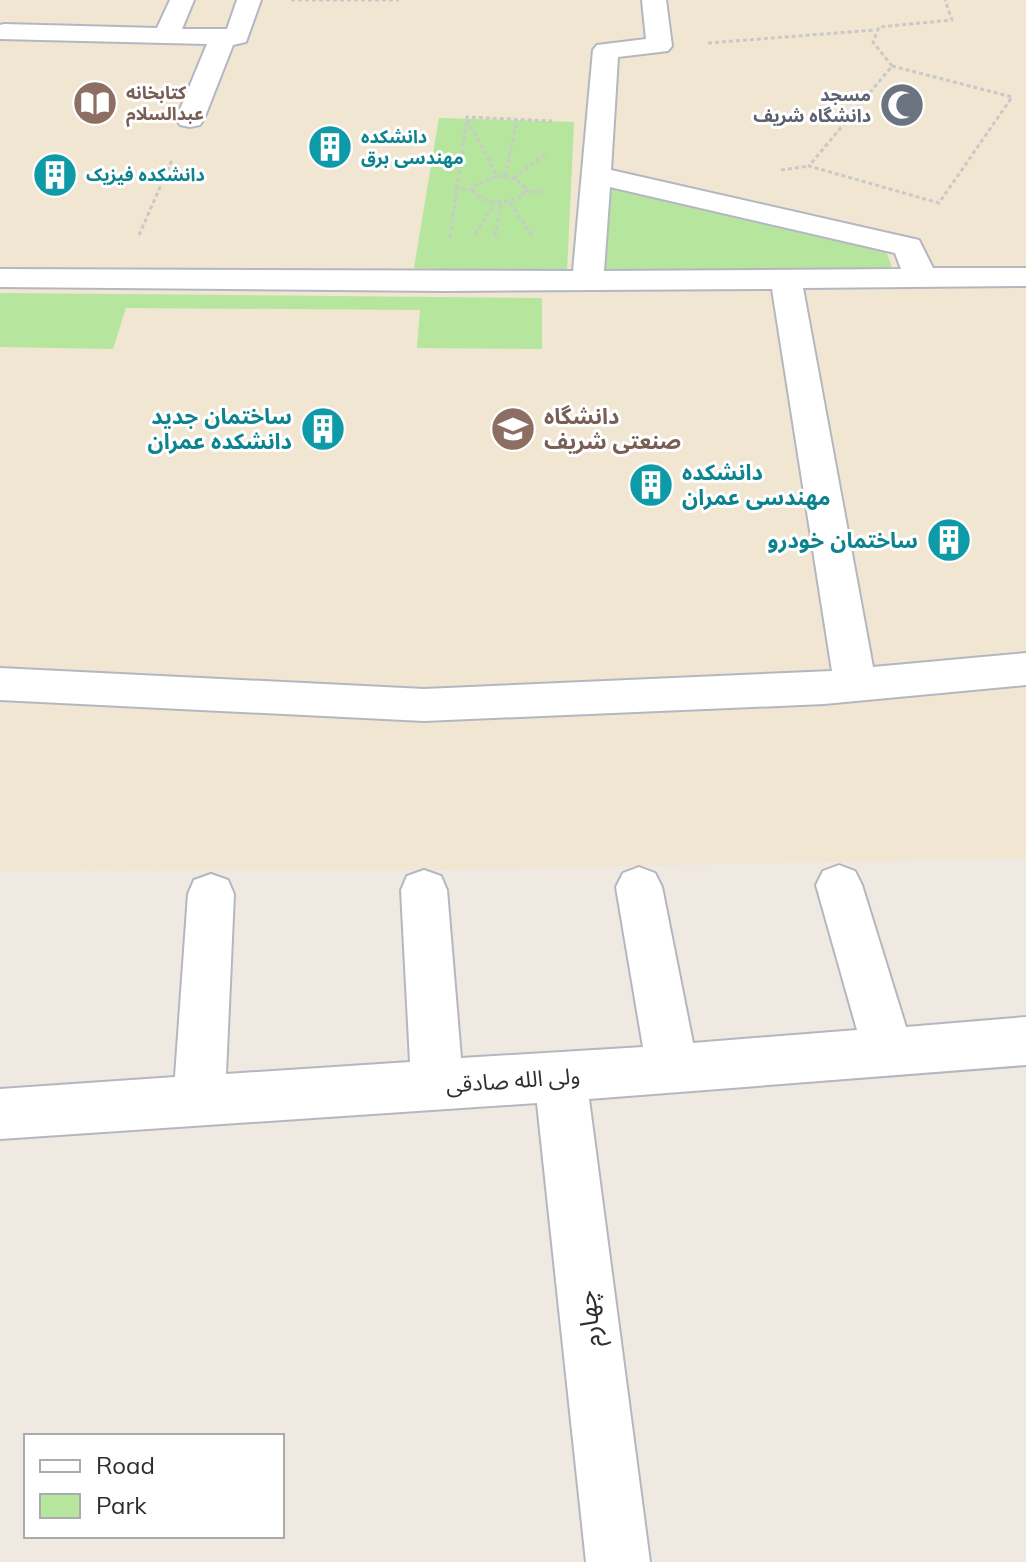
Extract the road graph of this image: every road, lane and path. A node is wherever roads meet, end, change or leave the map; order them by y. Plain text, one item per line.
1 (182, 0) edge
2 (249, 0) edge
3 (290, 0) edge
4 (384, 0) edge
5 (399, 0) edge
6 (654, 0) edge
7 (945, 0) edge
8 (7, 27) edge
9 (875, 30) junction
10 (166, 36) junction
11 (223, 37) junction
12 (659, 46) junction
13 (892, 66) junction
14 (467, 117) junction
15 (190, 119) joint
16 (517, 120) junction
17 (600, 124) junction
18 (596, 175) junction
19 (497, 176) junction
20 (505, 176) junction
21 (455, 188) junction
22 (473, 190) junction
23 (1026, 277) edge
24 (0, 278) edge
25 (921, 278) junction
26 (786, 279) junction
27 (120, 280) junction
28 (588, 280) junction
29 (444, 282) junction
30 (1026, 669) edge
31 (0, 684) edge
32 (855, 685) junction
33 (839, 885) dead end
34 (639, 887) dead end
35 (424, 890) dead end
36 (211, 894) dead end
37 (1026, 1041) edge
38 (888, 1052) junction
39 (673, 1069) junction
40 (560, 1077) junction
41 (437, 1085) junction
42 (199, 1102) junction
43 (0, 1114) edge
44 (618, 1562) edge

1 - 10 street
2 - 11 street
3 - 4 path
4 - 5 path
6 - 12 street
7 - 9 path
8 - 10 street
9 - 12 path
9 - 13 path
10 - 11 street
11 - 15 street
12 - 17 street
13 - 13 path
14 - 16 path
14 - 19 path
14 - 21 path
15 - 27 path
16 - 17 path
16 - 20 path
17 - 18 street
18 - 25 street
18 - 28 street
19 - 20 path
19 - 22 path
20 - 22 path
21 - 22 path
21 - 29 path
23 - 25 street
24 - 27 street
25 - 26 street
26 - 28 street
26 - 32 street
27 - 29 street
28 - 29 street
30 - 32 street
31 - 32 street
33 - 38 street
34 - 39 street
35 - 41 street
36 - 42 street
37 - 38 street, ولی الله صادقی
38 - 39 street, ولی الله صادقی
39 - 40 street, ولی الله صادقی
40 - 41 street, ولی الله صادقی
40 - 44 street, چهارم
41 - 42 street, ولی الله صادقی
42 - 43 street, ولی الله صادقی

